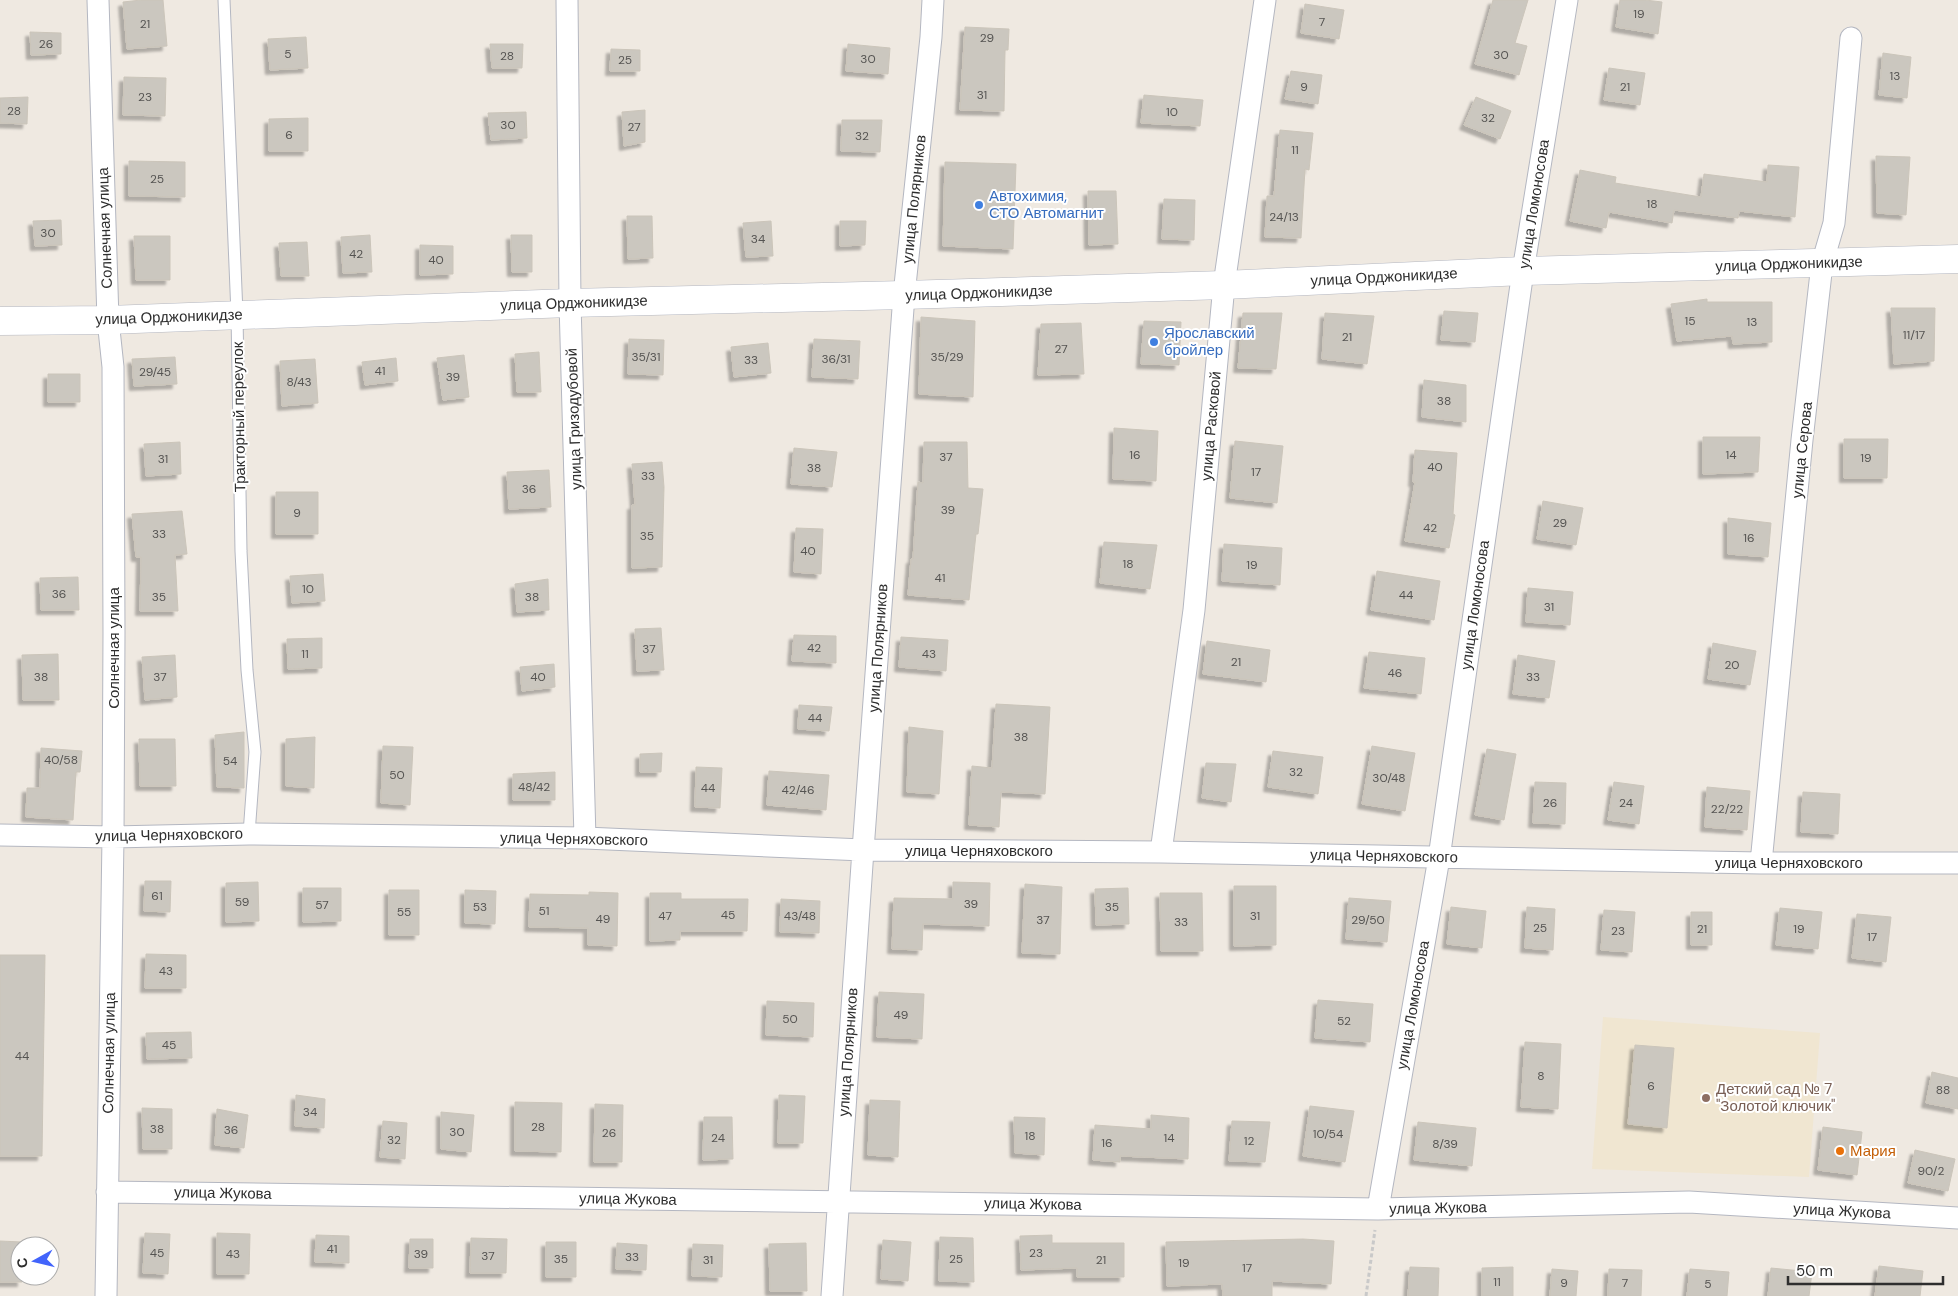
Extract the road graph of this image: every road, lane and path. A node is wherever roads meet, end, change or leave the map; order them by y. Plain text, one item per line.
1 (98, 0) edge
2 (224, 0) edge
3 (567, 0) edge
4 (933, 0) edge
5 (1265, 0) edge
6 (1567, 0) edge
7 (1851, 38) dead end
8 (1958, 259) edge
9 (1822, 264) junction
10 (1523, 271) junction
11 (1224, 285) junction
12 (904, 295) junction
13 (570, 302) junction
14 (237, 314) junction
15 (0, 320) edge
16 (108, 320) junction
17 (249, 834) junction
18 (0, 835) edge
19 (113, 837) junction
20 (585, 838) junction
21 (862, 850) junction
22 (1161, 852) junction
23 (1439, 858) junction
24 (1761, 863) junction
25 (1958, 863) edge
26 (107, 1192) junction
27 (838, 1201) junction
28 (1378, 1209) junction
29 (1958, 1218) edge
30 (106, 1296) edge
31 (832, 1296) edge
32 (1366, 1296) edge

1 - 16 street, Солнечная улица
2 - 14 lane, Тракторный переулок
3 - 13 street, улица Гризодубовой
4 - 12 street, улица Полярников
5 - 11 street, улица Расковой
6 - 10 street, улица Ломоносова
7 - 9 street, улица Серова
8 - 9 main road, улица Орджоникидзе
9 - 10 main road, улица Орджоникидзе
9 - 24 street, улица Серова
10 - 11 main road, улица Орджоникидзе
10 - 23 street, улица Ломоносова
11 - 12 main road, улица Орджоникидзе
11 - 22 street, улица Расковой
12 - 13 main road, улица Орджоникидзе
12 - 21 street, улица Полярников
13 - 14 main road, улица Орджоникидзе
13 - 20 street, улица Гризодубовой
14 - 16 main road, улица Орджоникидзе
14 - 17 lane, Тракторный переулок
15 - 16 main road, улица Орджоникидзе
16 - 19 street, Солнечная улица
17 - 19 street, улица Черняховского
17 - 20 street, улица Черняховского
18 - 19 street, улица Черняховского
19 - 26 street, Солнечная улица
20 - 21 street, улица Черняховского
21 - 22 street, улица Черняховского
21 - 27 street, улица Полярников
22 - 23 street, улица Черняховского
23 - 24 street, улица Черняховского
23 - 28 street, улица Ломоносова
24 - 25 street, улица Черняховского
26 - 27 street, улица Жукова
26 - 30 street, Солнечная улица
27 - 28 street, улица Жукова
27 - 31 street, улица Полярников
28 - 29 street, улица Жукова
28 - 32 path

